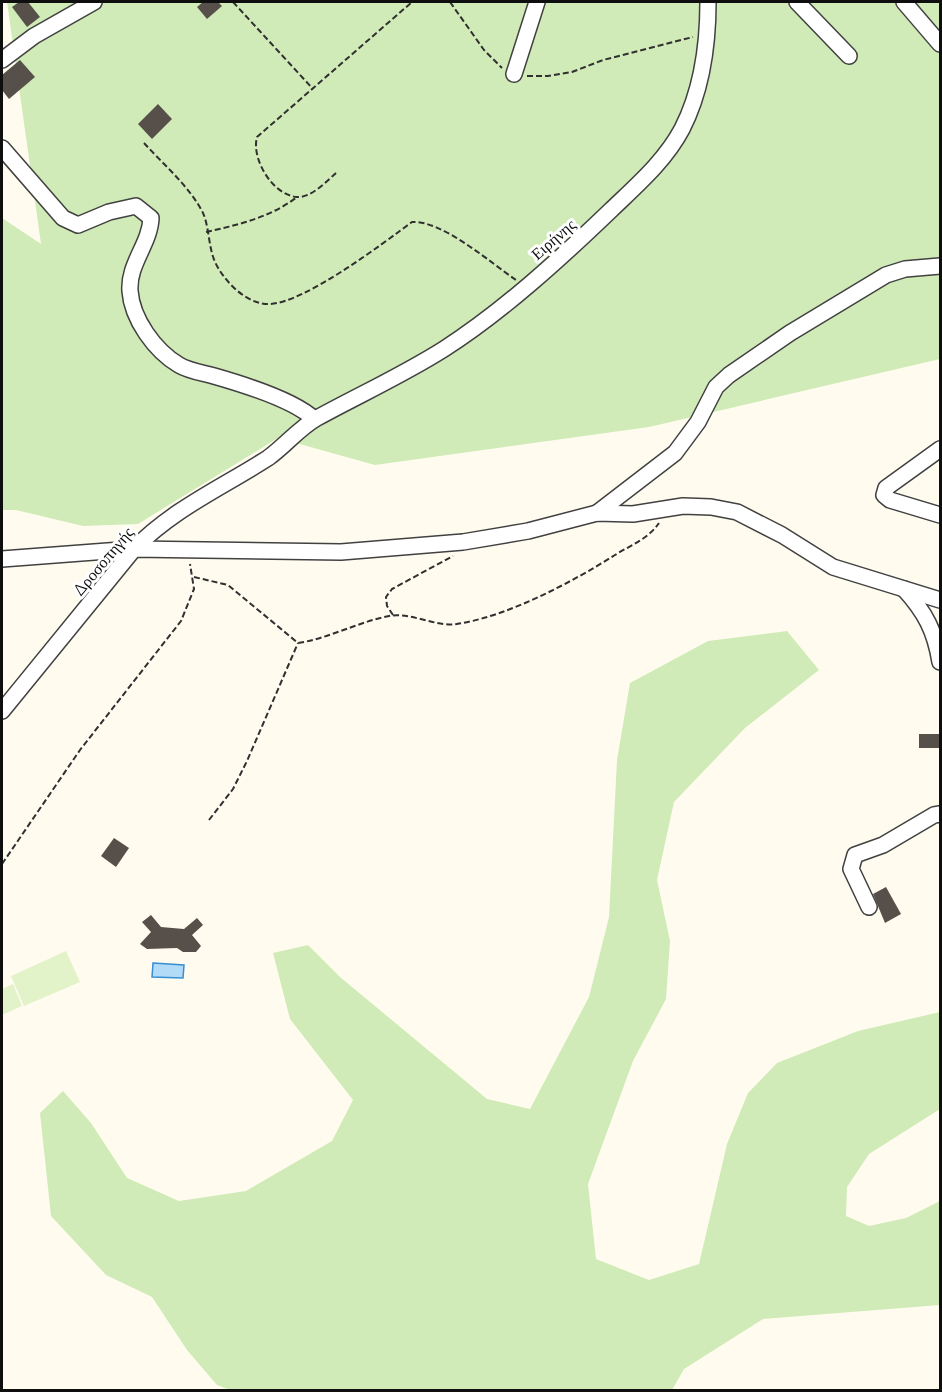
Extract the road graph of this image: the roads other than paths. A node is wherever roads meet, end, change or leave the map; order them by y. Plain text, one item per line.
1 (94, 2) edge
2 (537, 2) edge
3 (708, 2) edge
4 (797, 2) edge
5 (904, 2) edge
6 (940, 44) edge
7 (849, 56) dead end
8 (2, 60) edge
9 (514, 74) road end
10 (2, 148) edge
11 (940, 266) edge
12 (314, 420) junction
13 (940, 449) edge
14 (597, 513) junction
15 (940, 515) edge
16 (134, 549) junction
17 (2, 559) edge
18 (904, 589) junction
19 (940, 600) edge
20 (940, 662) edge
21 (2, 711) edge
22 (940, 814) edge
23 (869, 907) dead end

1 - 8 street
2 - 9 street
3 - 12 street, Ειρήνης
4 - 7 street
5 - 6 street
10 - 12 street
11 - 14 street
12 - 16 street, Δροσοπηγής
13 - 15 street
14 - 16 street
14 - 18 street
16 - 17 street
16 - 21 street, Δροσοπηγής
18 - 19 street
18 - 20 street
22 - 23 street

